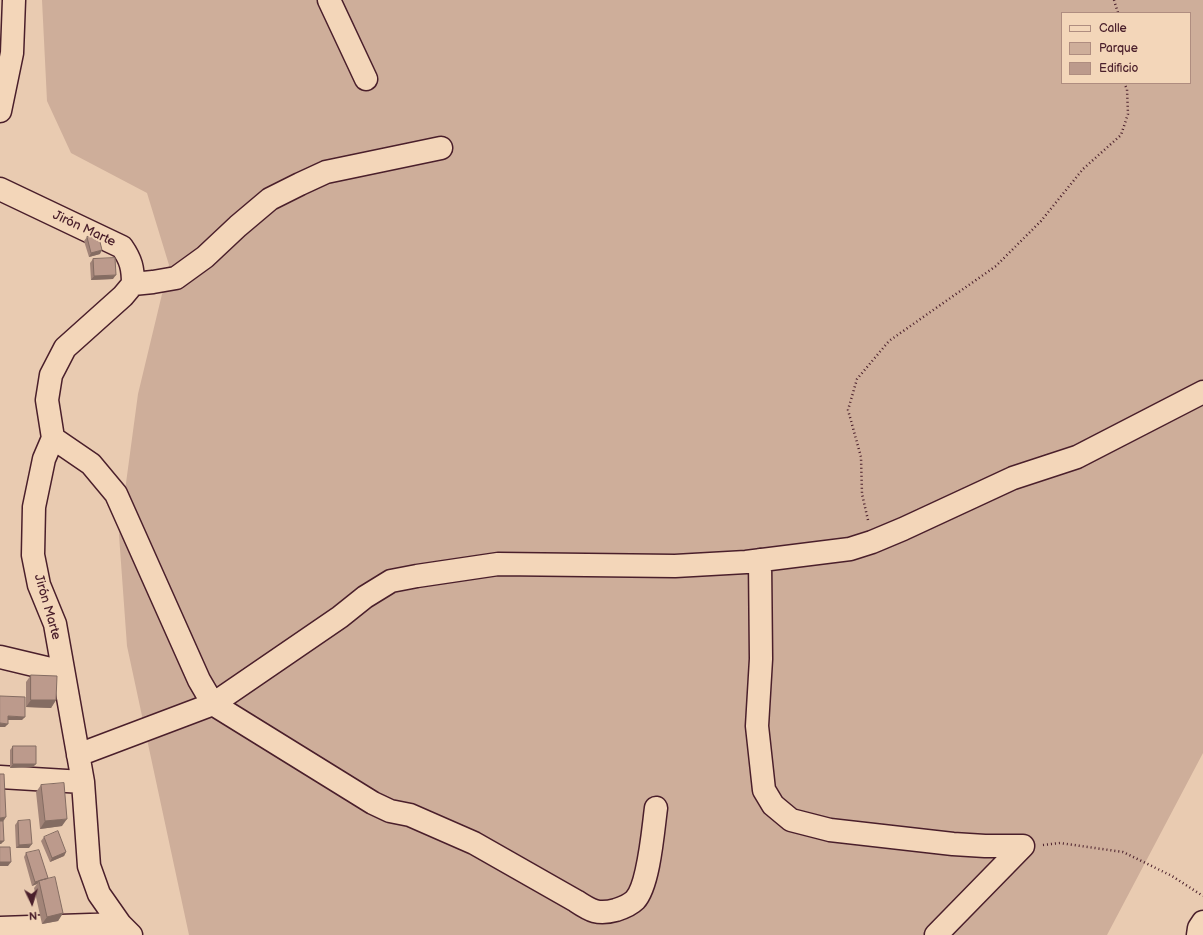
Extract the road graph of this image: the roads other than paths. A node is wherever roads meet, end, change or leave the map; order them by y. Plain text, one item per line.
1 (14, 0) edge
2 (329, 0) edge
3 (366, 79) dead end
4 (0, 111) edge
5 (441, 148) dead end
6 (0, 189) edge
7 (133, 284) junction
8 (1203, 392) edge
9 (53, 438) junction
10 (760, 560) junction
11 (0, 657) edge
12 (63, 672) junction
13 (213, 704) junction
14 (78, 755) junction
15 (0, 777) edge
16 (83, 782) junction
17 (656, 808) dead end
18 (0, 928) edge
19 (122, 931) edge
20 (936, 935) edge

1 - 4 street
2 - 3 street
5 - 7 street
6 - 7 street, Jirón Marte
7 - 9 street
8 - 10 street
9 - 12 street, Jirón Marte
9 - 13 street
10 - 13 street
10 - 20 street
11 - 12 street
12 - 14 street, Jirón Marte
13 - 14 street
13 - 17 street
14 - 16 street, Jirón Marte
15 - 16 street
16 - 19 street, Jirón Marte
18 - 19 street

